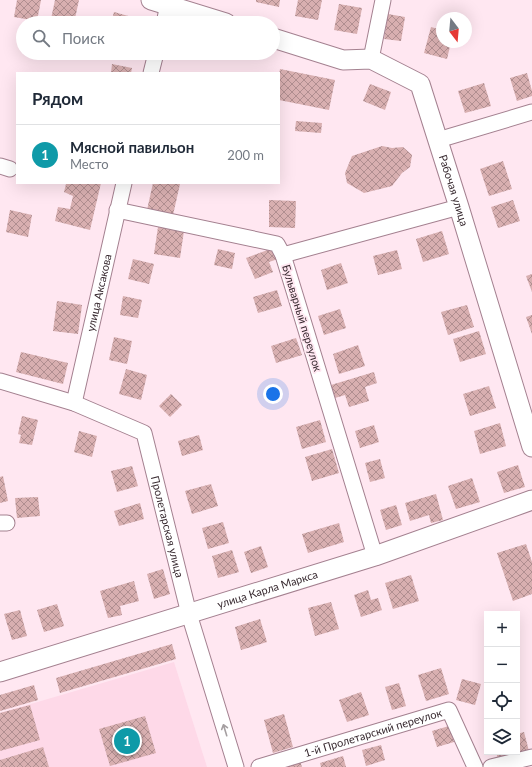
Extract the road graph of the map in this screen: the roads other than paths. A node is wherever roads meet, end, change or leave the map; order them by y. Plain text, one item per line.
1 (382, 0) edge
2 (163, 2) edge
3 (164, 16) edge
4 (205, 16) edge
5 (280, 40) edge
6 (371, 59) junction
7 (154, 60) edge
8 (151, 72) edge
9 (532, 112) edge
10 (438, 140) junction
11 (124, 184) edge
12 (459, 207) junction
13 (117, 210) junction
14 (283, 255) junction
15 (0, 381) edge
16 (74, 403) junction
17 (532, 447) edge
18 (532, 500) edge
19 (375, 556) junction
20 (189, 614) junction
21 (0, 672) edge
22 (532, 757) edge
23 (236, 767) edge
24 (259, 767) edge
25 (475, 767) edge
26 (491, 767) edge

1 - 6 street
2 - 3 street
2 - 4 street
5 - 6 street, Рабочая улица
6 - 10 street, Рабочая улица
7 - 8 street
9 - 10 street
10 - 12 street, Рабочая улица
11 - 13 street, улица Аксакова
12 - 14 street, Бульварный переулок
12 - 17 street, Рабочая улица
13 - 14 street
13 - 16 street, улица Аксакова
14 - 19 street, Бульварный переулок
15 - 16 street, Пролетарская улица
16 - 20 street, Пролетарская улица
18 - 19 street, улица Карла Маркса
19 - 20 street, улица Карла Маркса
20 - 21 street, улица Карла Маркса
23 -> 20 street, Пролетарская улица
22 - 26 street
24 - 25 street, 1-й Пролетарский переулок

